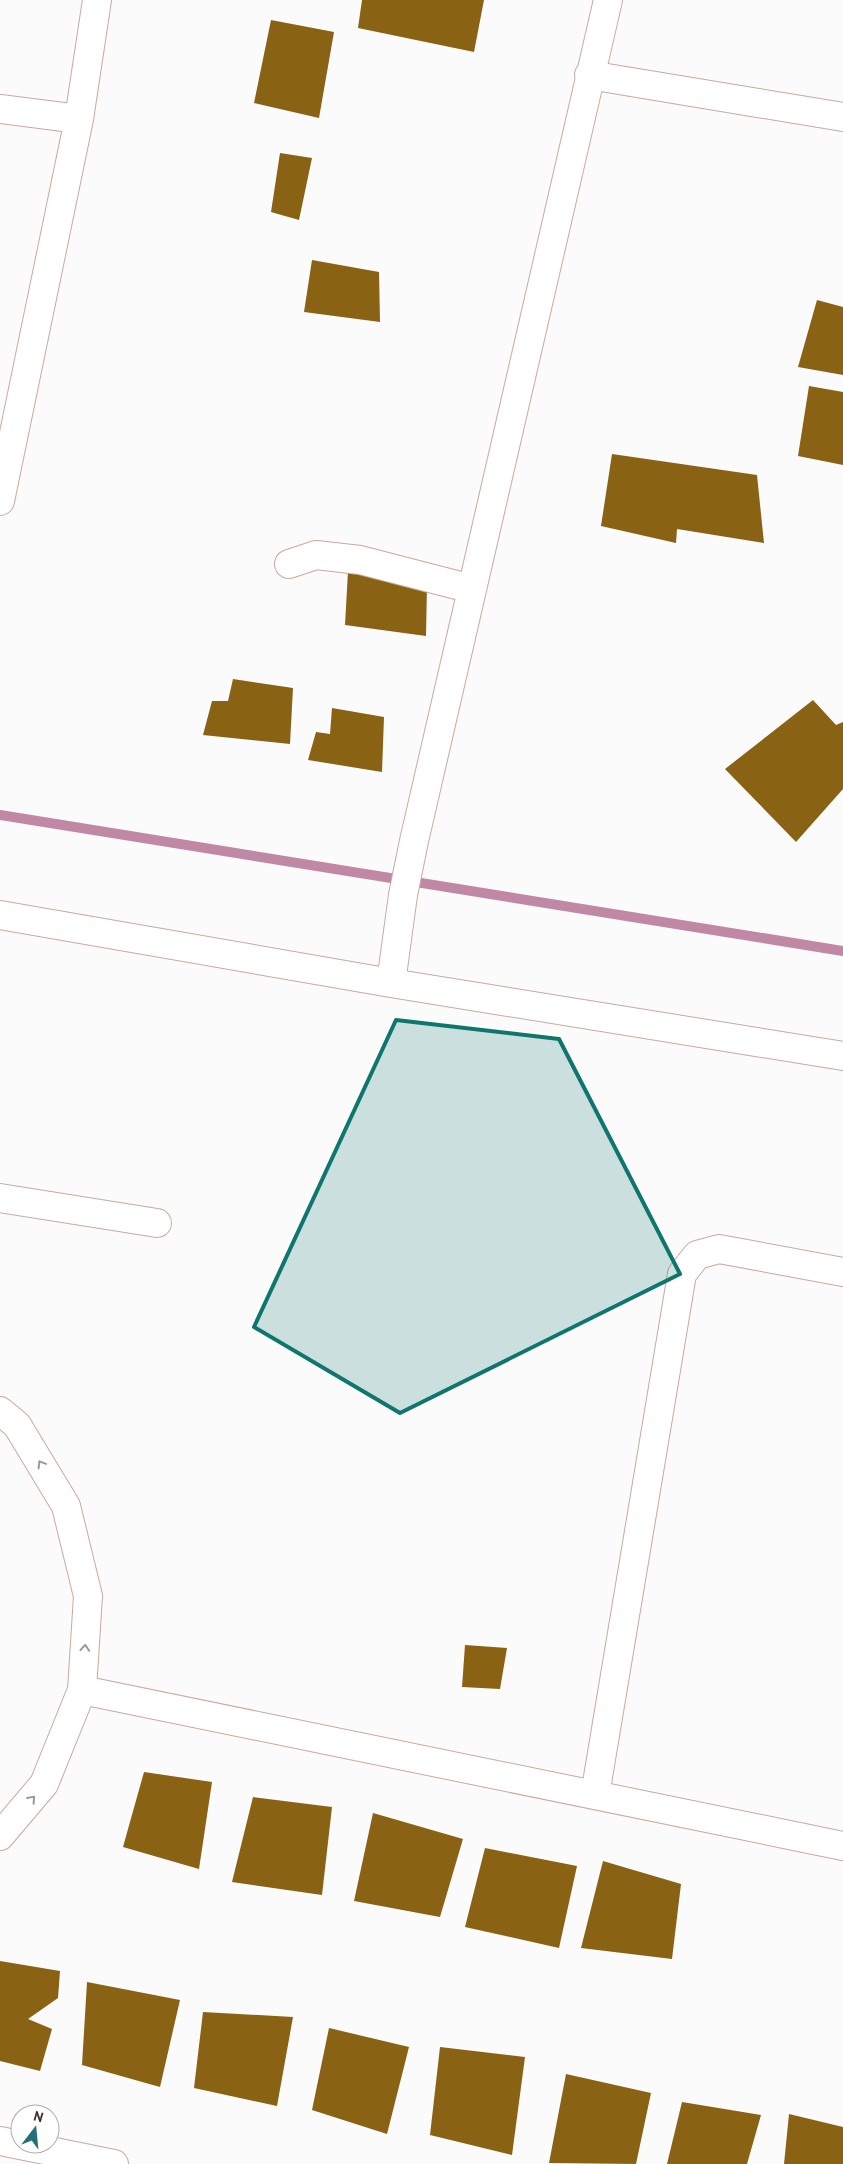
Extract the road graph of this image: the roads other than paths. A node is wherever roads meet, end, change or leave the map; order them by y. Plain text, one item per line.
1 (97, 0) edge
2 (608, 0) edge
3 (589, 75) junction
4 (0, 109) edge
5 (843, 118) edge
6 (79, 119) junction
7 (0, 501) edge
8 (289, 564) dead end
9 (472, 589) junction
10 (0, 915) edge
11 (391, 983) junction
12 (843, 1056) edge
13 (0, 1198) edge
14 (157, 1223) dead end
15 (843, 1272) edge
16 (0, 1410) edge
17 (82, 1690) junction
18 (595, 1795) junction
19 (0, 1836) edge
20 (843, 1846) edge
21 (0, 2141) edge
22 (114, 2164) edge

1 - 6 street
2 - 3 street
3 - 5 street
3 - 9 street
4 - 6 street
6 - 7 street
8 - 9 street
9 - 11 street
10 - 11 street
11 - 12 street
13 - 14 street
15 - 18 street
17 -> 16 street
17 - 18 street
19 -> 17 street
18 - 20 street
21 - 22 street

